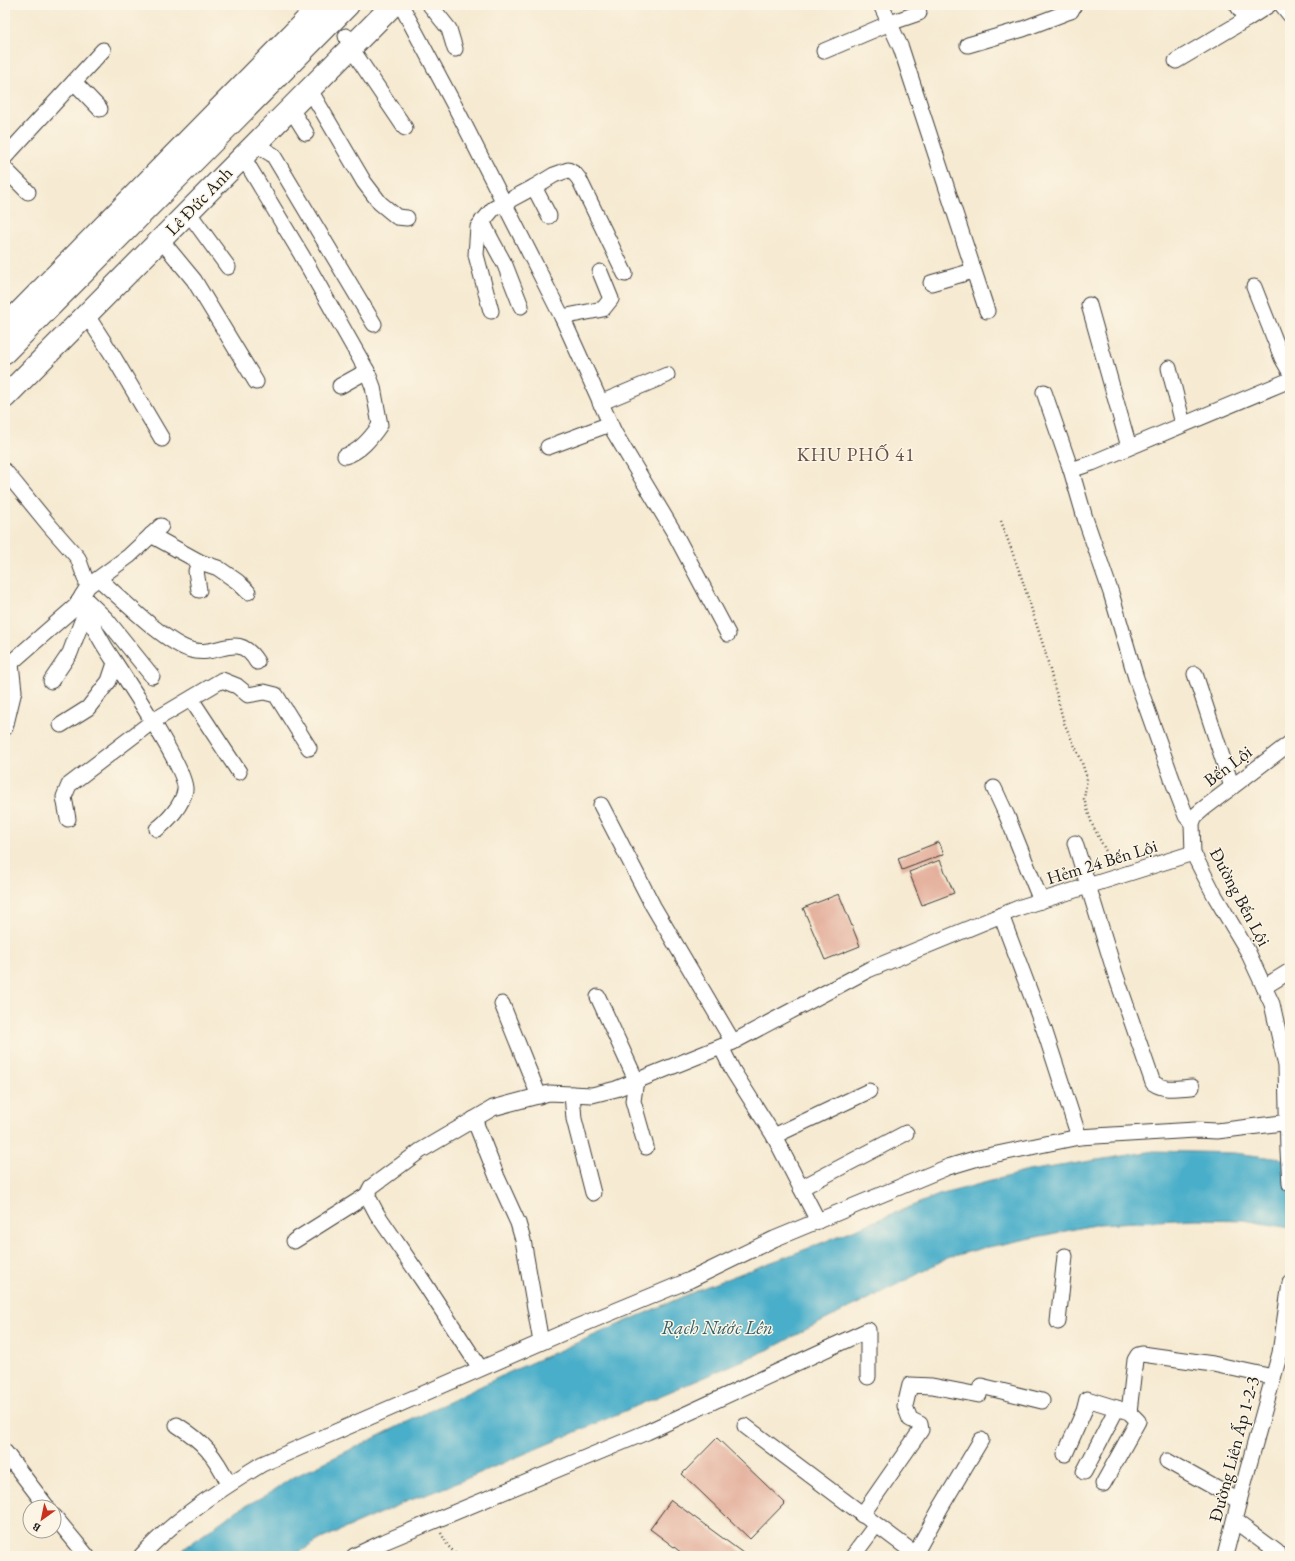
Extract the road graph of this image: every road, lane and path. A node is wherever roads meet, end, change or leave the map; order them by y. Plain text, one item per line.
1 (321, 5) edge
2 (348, 5) edge
3 (377, 5) edge
4 (393, 5) edge
5 (401, 5) edge
6 (430, 5) edge
7 (881, 5) edge
8 (1074, 5) edge
9 (1237, 5) edge
10 (1269, 5) edge
11 (919, 13) dead end
12 (1247, 19) junction
13 (890, 24) junction
14 (968, 45) dead end
15 (346, 48) junction
16 (455, 49) dead end
17 (103, 50) dead end
18 (824, 51) dead end
19 (1176, 61) dead end
20 (74, 82) junction
21 (310, 90) junction
22 (100, 109) dead end
23 (291, 109) junction
24 (405, 128) dead end
25 (306, 133) dead end
26 (249, 151) junction
27 (5, 157) edge
28 (5, 169) edge
29 (534, 187) junction
30 (28, 192) dead end
31 (505, 203) junction
32 (188, 212) junction
33 (549, 216) dead end
34 (406, 218) dead end
35 (482, 221) junction
36 (161, 240) junction
37 (228, 267) dead end
38 (974, 271) junction
39 (600, 272) dead end
40 (625, 274) dead end
41 (931, 283) dead end
42 (1254, 287) dead end
43 (1089, 305) dead end
44 (521, 306) dead end
45 (492, 311) dead end
46 (987, 311) dead end
47 (86, 314) junction
48 (562, 317) junction
49 (374, 324) dead end
50 (5, 327) edge
51 (5, 352) edge
52 (1169, 368) dead end
53 (367, 371) junction
54 (1290, 372) edge
55 (667, 375) dead end
56 (5, 379) edge
57 (1290, 380) edge
58 (256, 382) dead end
59 (340, 386) dead end
60 (1044, 392) dead end
61 (5, 397) edge
62 (600, 403) junction
63 (610, 424) junction
64 (1183, 424) junction
65 (162, 439) dead end
66 (548, 447) dead end
67 (1129, 447) junction
68 (345, 456) dead end
69 (1071, 470) junction
70 (5, 471) edge
71 (1001, 521) dead end
72 (200, 562) junction
73 (198, 590) dead end
74 (248, 592) dead end
75 (87, 595) junction
76 (728, 634) dead end
77 (258, 662) dead end
78 (115, 663) junction
79 (8, 666) edge
80 (1195, 674) dead end
81 (152, 676) dead end
82 (51, 680) dead end
83 (191, 699) junction
84 (152, 721) junction
85 (61, 725) dead end
86 (5, 728) edge
87 (1290, 743) edge
88 (309, 748) dead end
89 (239, 772) dead end
90 (1232, 787) junction
91 (994, 788) dead end
92 (601, 805) dead end
93 (68, 819) dead end
94 (1192, 823) junction
95 (157, 829) dead end
96 (1075, 843) dead end
97 (1193, 853) junction
98 (1118, 877) junction
99 (1089, 885) junction
100 (1041, 901) junction
101 (1001, 915) junction
102 (1290, 972) edge
103 (1264, 987) junction
104 (598, 997) dead end
105 (502, 1004) dead end
106 (727, 1044) junction
107 (636, 1080) junction
108 (1192, 1087) dead end
109 (869, 1091) dead end
110 (572, 1094) junction
111 (539, 1096) junction
112 (474, 1119) junction
113 (1288, 1122) edge
114 (906, 1133) dead end
115 (774, 1136) junction
116 (1079, 1137) junction
117 (646, 1147) dead end
118 (1290, 1184) edge
119 (801, 1188) junction
120 (593, 1193) dead end
121 (367, 1195) junction
122 (818, 1221) junction
123 (294, 1241) dead end
124 (1065, 1256) dead end
125 (1290, 1283) edge
126 (1058, 1322) dead end
127 (541, 1342) junction
128 (1285, 1356) edge
129 (480, 1368) junction
130 (868, 1377) dead end
131 (1273, 1377) junction
132 (1042, 1401) dead end
133 (1123, 1410) junction
134 (177, 1424) dead end
135 (745, 1426) dead end
136 (981, 1440) dead end
137 (5, 1452) edge
138 (1065, 1454) dead end
139 (1167, 1461) dead end
140 (1084, 1472) dead end
141 (229, 1484) junction
142 (1103, 1484) dead end
143 (41, 1499) edge
144 (1239, 1501) junction
145 (862, 1515) junction
146 (433, 1521) junction
147 (1235, 1521) junction
148 (876, 1525) junction
149 (62, 1526) edge
150 (1277, 1552) dead end
151 (916, 1555) edge
152 (87, 1556) edge
153 (142, 1556) edge
154 (354, 1556) edge
155 (458, 1556) edge
156 (853, 1556) edge
157 (1225, 1556) edge

1 - 50 highway
2 - 51 highway, Lê Đức Anh
3 - 15 highway, Lê Đức Anh
4 - 15 highway, Lê Đức Anh
5 - 31 street
6 - 16 street
7 - 13 street
8 - 14 street
9 - 12 street
10 - 12 street
11 - 13 street
12 - 19 street
13 - 18 street
13 - 38 street
15 - 21 highway, Lê Đức Anh
15 - 24 street
15 - 56 highway, Lê Đức Anh
17 - 20 street
20 - 22 street
20 - 27 street
21 - 23 highway, Lê Đức Anh
21 - 34 street
23 - 25 street
23 - 26 highway, Lê Đức Anh
26 - 32 highway, Lê Đức Anh
26 - 49 street
26 - 53 street
28 - 30 street
29 - 31 street
29 - 33 street
29 - 40 street
31 - 35 street
31 - 48 street
32 - 36 highway, Lê Đức Anh
32 - 37 street
35 - 44 street
35 - 45 street
36 - 47 highway, Lê Đức Anh
36 - 58 street
38 - 41 street
38 - 46 street
39 - 48 street
42 - 54 street
43 - 67 street
47 - 61 highway, Lê Đức Anh
47 - 65 street
48 - 62 street
52 - 64 street
53 - 59 street
53 - 68 street
55 - 62 street
57 - 64 street
60 - 69 street
62 - 63 street
63 - 66 street
63 - 76 street
64 - 67 street
67 - 69 street
69 - 94 street
70 - 75 street
71 - 98 path
72 - 73 street
72 - 74 street
72 - 75 street
75 - 77 street
75 - 78 street
75 - 79 street
75 - 81 street
75 - 82 street
78 - 84 street
78 - 85 street
79 - 86 street
80 - 90 street
83 - 84 street
83 - 88 street
83 - 89 street
84 - 93 street
84 - 95 street
87 - 90 street, Bến Lội
90 - 94 street, Bến Lội
91 - 100 street
92 - 106 street
94 - 97 street, Đường Bến Lội
96 - 99 street
97 - 98 street, Hẻm 24 Bến Lội
97 - 103 street, Đường Bến Lội
98 - 99 street, Hẻm 24 Bến Lội
99 - 100 street, Hẻm 24 Bến Lội
99 - 108 street
100 - 101 street, Hẻm 24 Bến Lội
101 - 106 street, Hẻm 24 Bến Lội
101 - 116 street
102 - 103 street
103 - 113 street, Đường Bến Lội
104 - 107 street
105 - 111 street
106 - 107 street, Hẻm 24 Bến Lội
106 - 115 street
107 - 110 street, Hẻm 24 Bến Lội
107 - 117 street
109 - 115 street
110 - 111 street, Hẻm 24 Bến Lội
110 - 120 street
111 - 112 street, Hẻm 24 Bến Lội
112 - 121 street, Hẻm 24 Bến Lội
112 - 127 street
113 - 116 street
113 - 118 street, Đường Bến Lội
114 - 119 street
115 - 119 street
116 - 122 street
119 - 122 street
121 - 123 street, Hẻm 24 Bến Lội
121 - 129 street
122 - 127 street
124 - 126 street
125 - 128 street, Đường Liên Ấp 1-2-3
127 - 129 street
128 - 131 street, Đường Liên Ấp 1-2-3
129 - 141 street
130 - 146 street
131 - 133 street
131 - 144 street, Đường Liên Ấp 1-2-3
132 - 145 street
133 - 138 street
133 - 140 street
133 - 142 street
134 - 141 street
135 - 145 street
136 - 151 street
137 - 143 street
139 - 144 street
141 - 153 street
144 - 147 street, Đường Liên Ấp 1-2-3
145 - 148 street
146 - 154 street
146 - 155 path
147 - 150 street
147 - 157 street, Đường Liên Ấp 1-2-3
148 - 151 street
148 - 156 street
149 - 152 street

